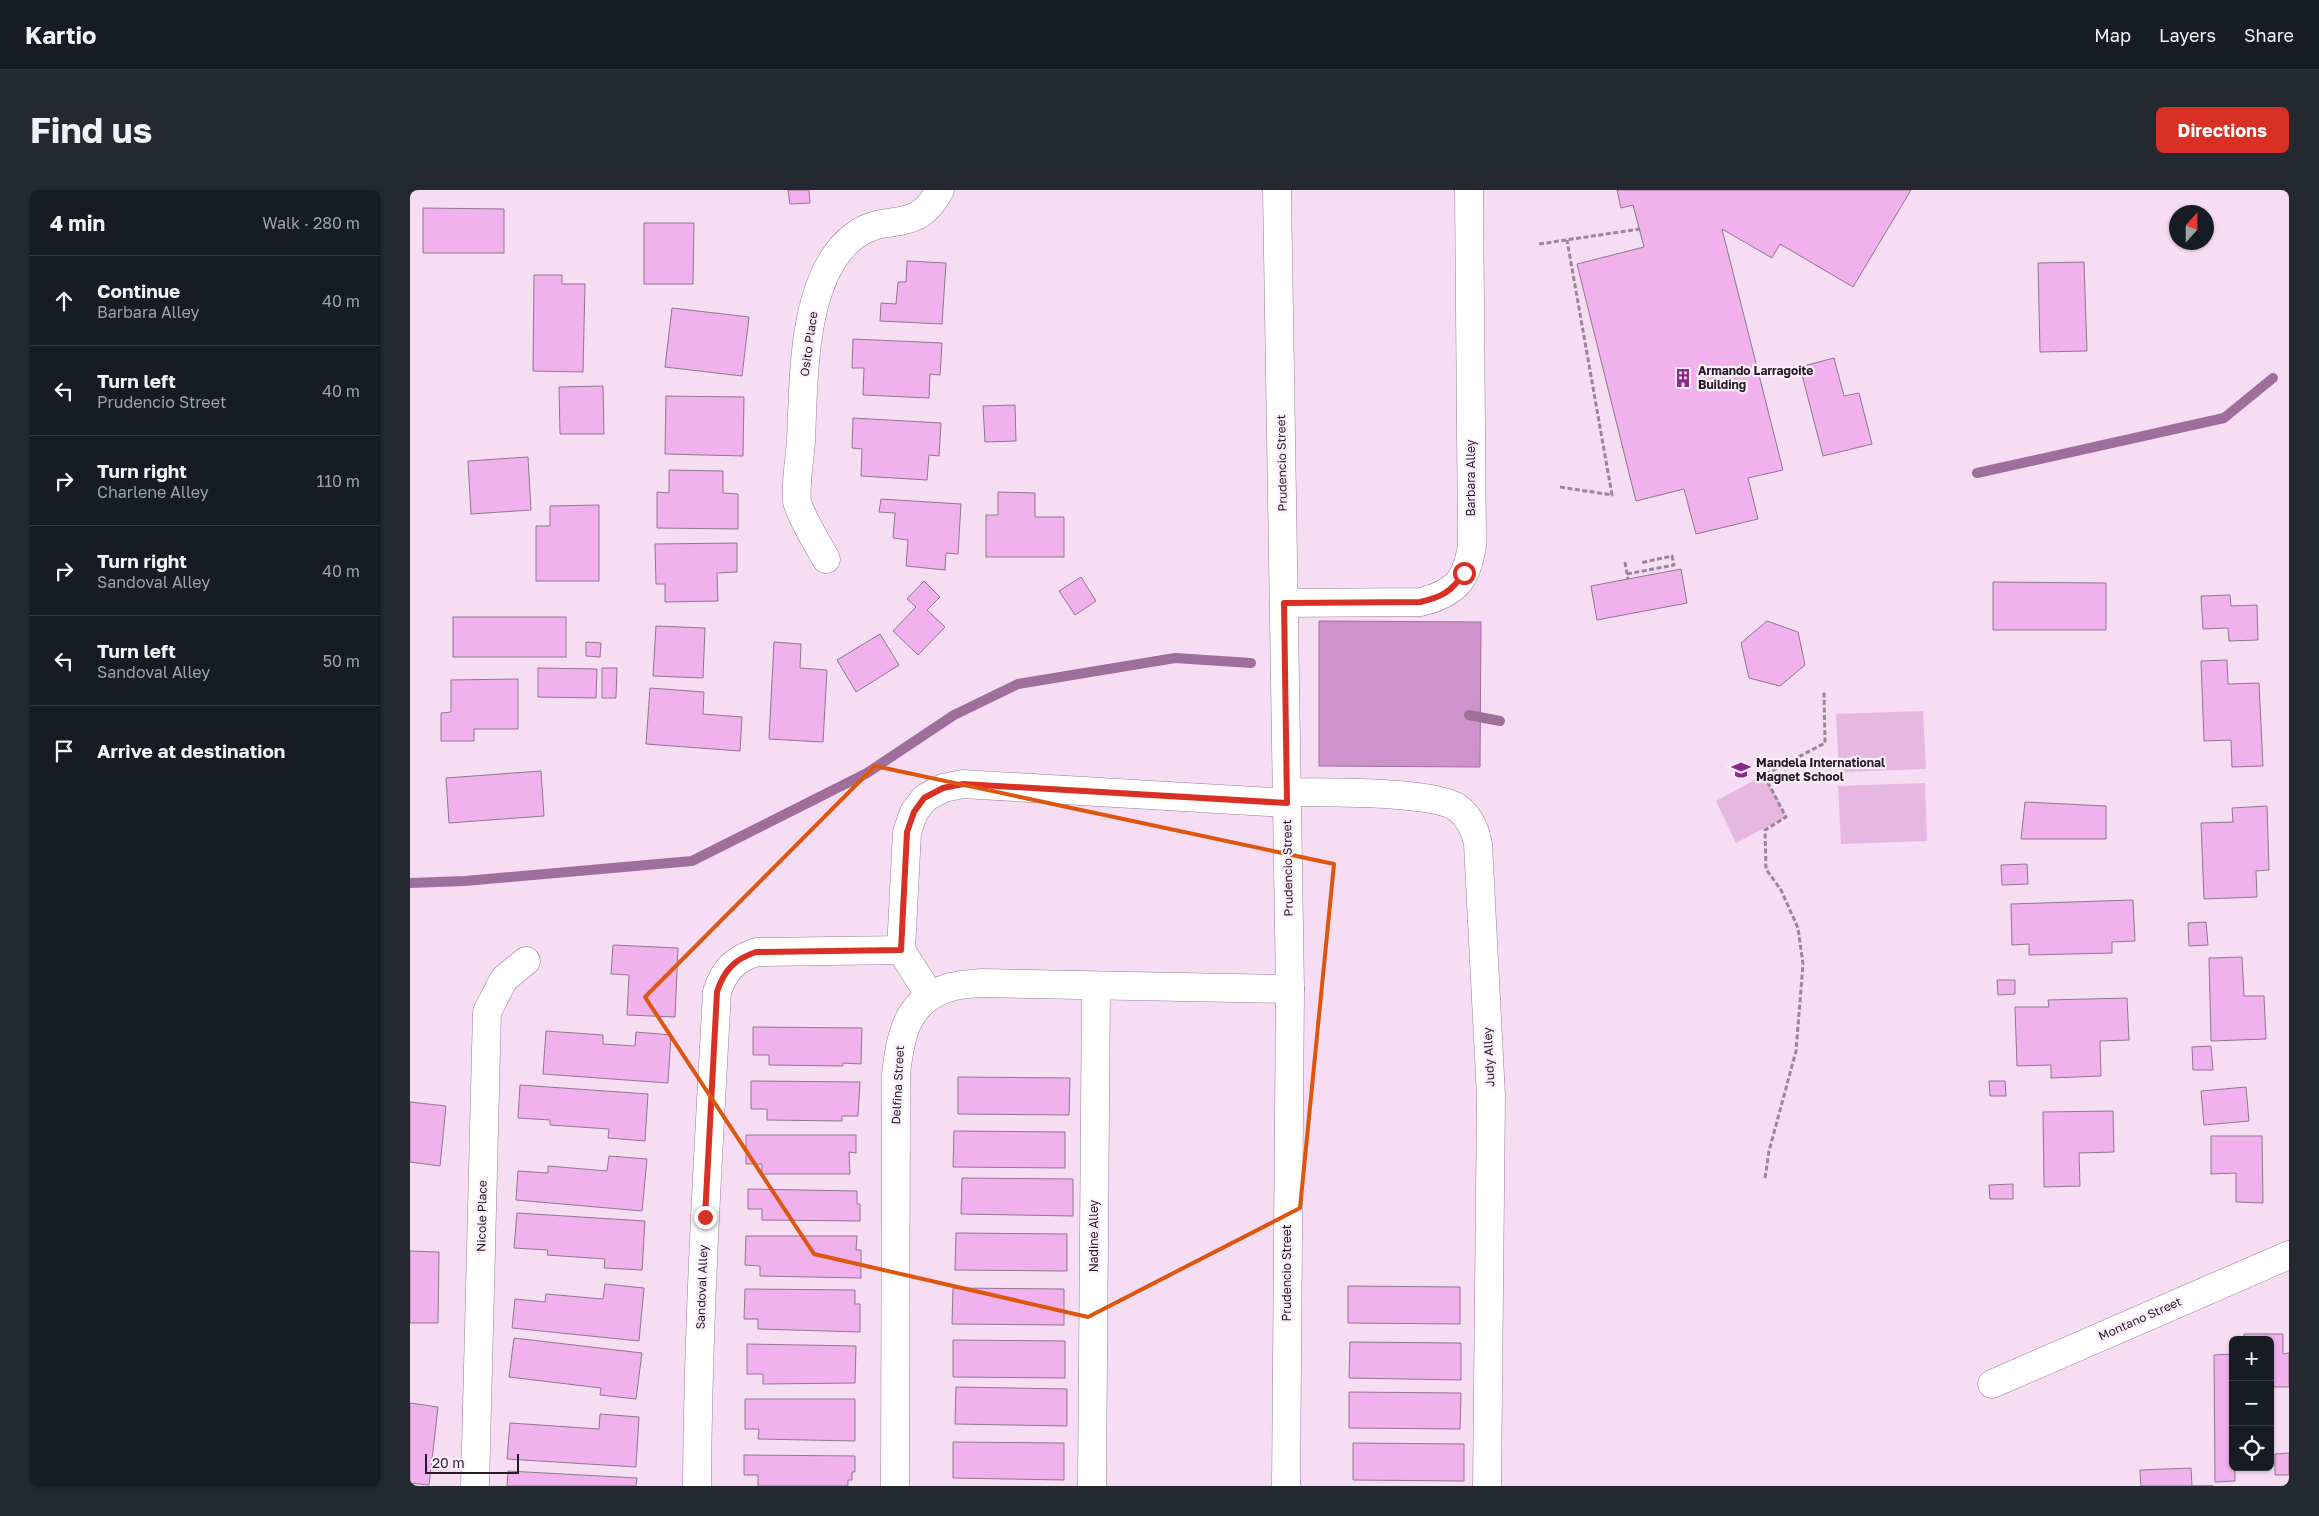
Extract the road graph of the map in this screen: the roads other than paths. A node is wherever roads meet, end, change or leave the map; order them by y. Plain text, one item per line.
1 (940, 190) edge
2 (1277, 190) edge
3 (1469, 190) edge
4 (826, 560) dead end
5 (1284, 603) junction
6 (1287, 797) junction
7 (901, 950) junction
8 (526, 961) dead end
9 (1096, 986) junction
10 (1290, 989) junction
11 (930, 996) junction
12 (2289, 1255) edge
13 (1992, 1384) dead end
14 (475, 1486) edge
15 (698, 1486) edge
16 (895, 1486) edge
17 (1092, 1486) edge
18 (1286, 1486) edge
19 (1487, 1486) edge

1 - 4 street, Osito Place
2 - 5 street, Prudencio Street
3 - 5 street, Barbara Alley
5 - 6 street, Prudencio Street
6 - 7 street, Judy Alley
6 - 10 street, Prudencio Street
6 - 19 street, Judy Alley
7 - 11 street
7 - 15 street, Sandoval Alley
8 - 14 street, Nicole Place
9 - 10 street, Delfina Street
9 - 11 street, Delfina Street
9 - 17 street, Nadine Alley
10 - 18 street, Prudencio Street
11 - 16 street, Delfina Street
12 - 13 street, Montano Street

